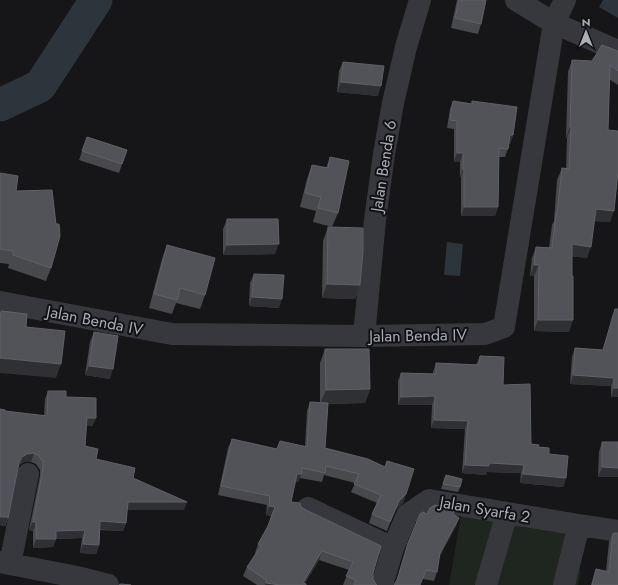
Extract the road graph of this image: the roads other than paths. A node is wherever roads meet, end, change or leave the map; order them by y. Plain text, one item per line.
1 (420, 0) edge
2 (516, 0) edge
3 (564, 0) edge
4 (554, 23) junction
5 (618, 51) edge
6 (0, 302) edge
7 (364, 336) junction
8 (28, 474) dead end
9 (308, 508) dead end
10 (507, 513) junction
11 (578, 525) junction
12 (618, 531) edge
13 (393, 548) junction
14 (5, 563) edge
15 (77, 581) edge
16 (108, 585) edge
17 (382, 585) edge
18 (486, 585) edge
19 (564, 585) edge

1 - 7 street, Jalan Benda 6
2 - 4 street
3 - 4 street, Jalan Benda IV
4 - 5 street
4 - 7 street, Jalan Benda IV
6 - 7 street, Jalan Benda IV
8 - 14 street
9 - 13 street
10 - 11 street, Jalan Syarfa 2
10 - 13 street, Jalan Syarfa 2
10 - 18 street
11 - 12 street, Jalan Syarfa 2
11 - 19 street
13 - 17 street, Jalan Syarfa 2
14 - 15 street
15 - 16 street

